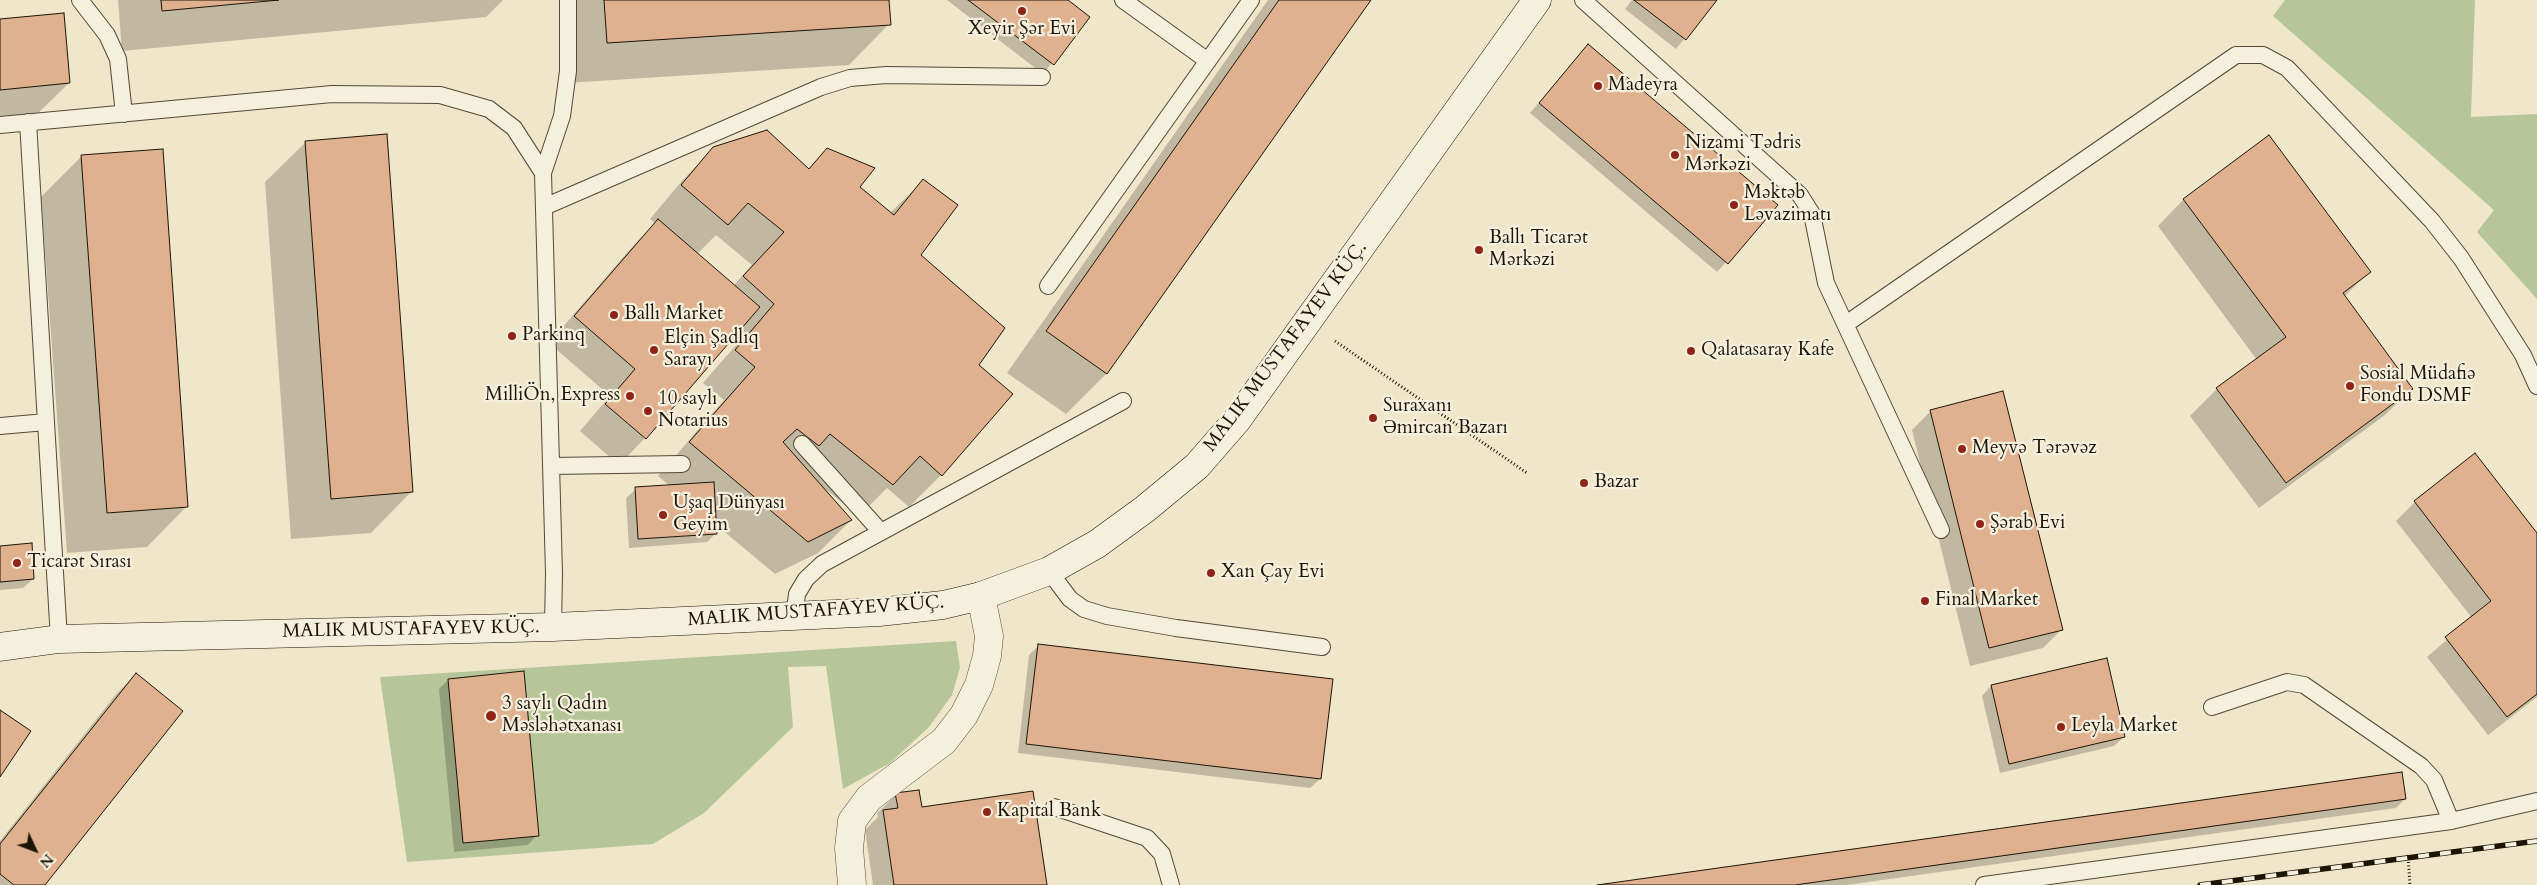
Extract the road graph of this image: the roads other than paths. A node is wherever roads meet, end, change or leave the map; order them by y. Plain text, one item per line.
1 (80, 0) edge
2 (568, 0) edge
3 (1124, 0) edge
4 (1251, 0) edge
5 (1537, 0) edge
6 (1582, 0) edge
7 (1208, 61) junction
8 (1042, 77) dead end
9 (124, 114) junction
10 (28, 122) junction
11 (0, 125) edge
12 (543, 173) junction
13 (544, 207) junction
14 (1048, 286) dead end
15 (1846, 324) junction
16 (2537, 386) edge
17 (1123, 401) dead end
18 (46, 422) junction
19 (0, 426) edge
20 (802, 444) dead end
21 (682, 464) dead end
22 (551, 466) junction
23 (1941, 530) dead end
24 (881, 532) junction
25 (1049, 571) junction
26 (981, 596) junction
27 (794, 616) junction
28 (553, 627) junction
29 (59, 639) junction
30 (0, 647) edge
31 (1322, 647) dead end
32 (0, 656) edge
33 (2212, 706) dead end
34 (2537, 801) edge
35 (1054, 807) dead end
36 (2451, 821) junction
37 (852, 885) edge
38 (1171, 885) edge
39 (1984, 885) edge

1 - 9 lane
2 - 12 lane
3 - 7 lane
4 - 7 lane
5 - 25 street, MALIK MUSTAFAYEV KÜÇ.
6 - 15 lane
7 - 14 lane
8 - 13 lane
9 - 10 lane
9 - 12 lane
10 - 11 lane
10 - 18 lane
12 - 13 lane
13 - 22 lane
15 - 16 lane
15 - 23 lane
17 - 24 lane
18 - 19 lane
18 - 29 lane
20 - 24 lane
21 - 22 lane
22 - 28 lane
24 - 27 lane
25 - 26 street, MALIK MUSTAFAYEV KÜÇ.
25 - 31 lane
26 - 27 street, MALIK MUSTAFAYEV KÜÇ.
26 - 37 street
27 - 28 street, MALIK MUSTAFAYEV KÜÇ.
28 - 29 street, MALIK MUSTAFAYEV KÜÇ.
29 - 30 street
29 - 32 street
33 - 36 lane
34 - 36 lane
35 - 38 lane
36 - 39 lane

